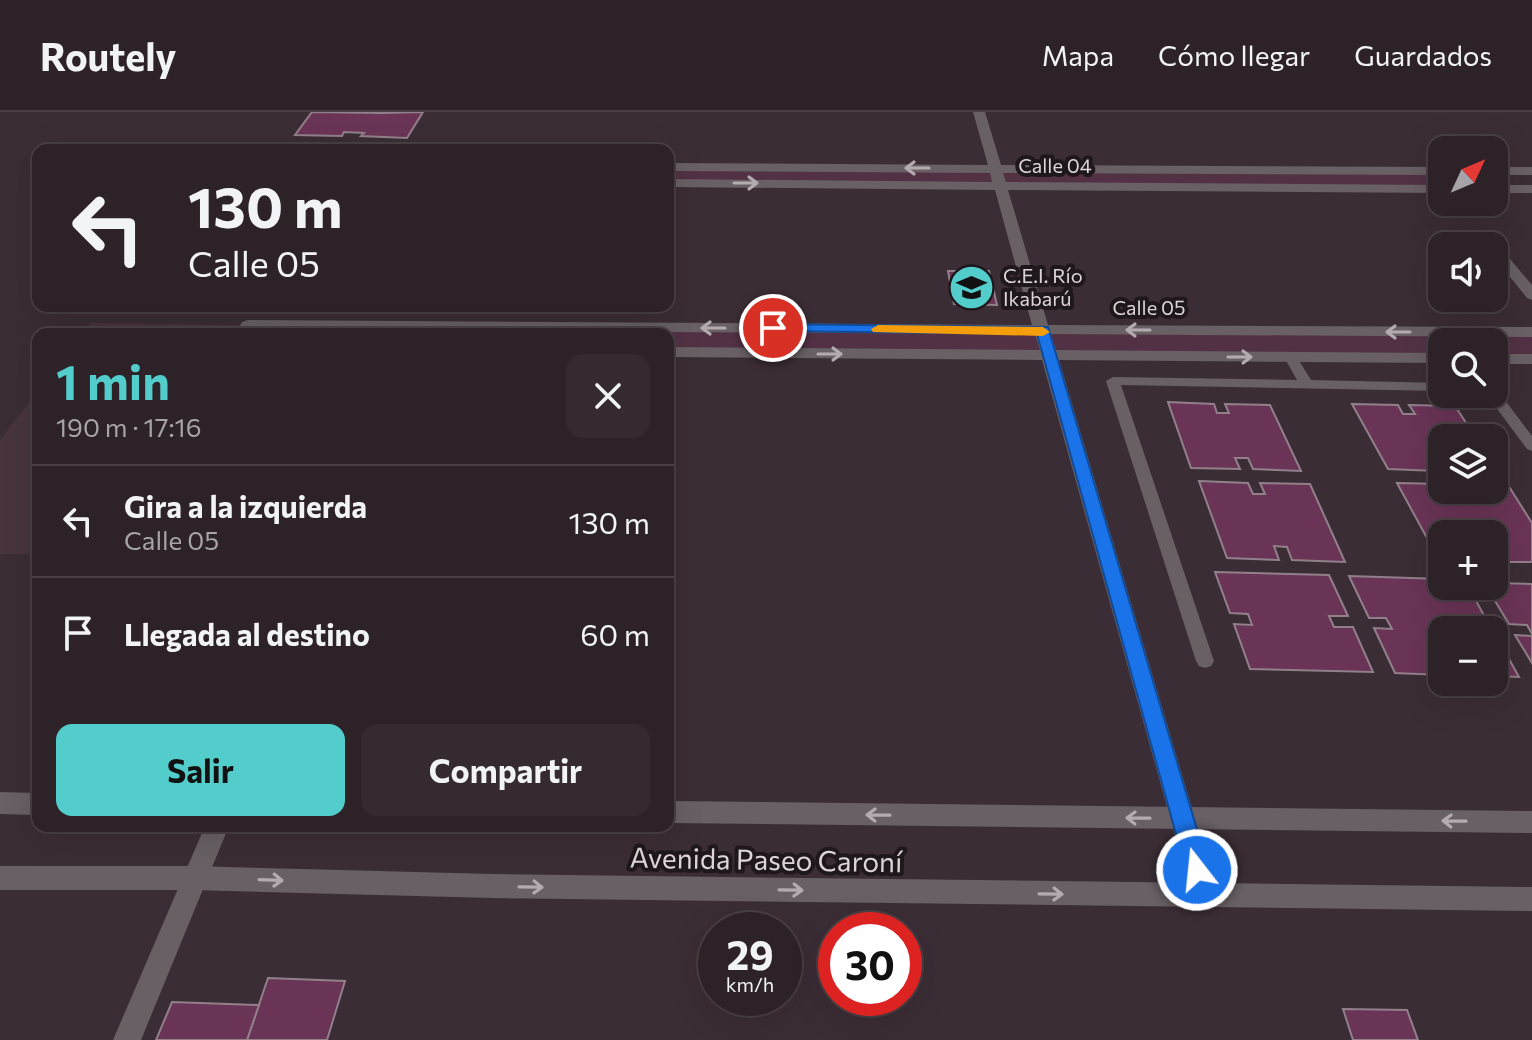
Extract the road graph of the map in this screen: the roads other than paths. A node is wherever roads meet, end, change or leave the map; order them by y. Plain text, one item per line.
1 (979, 112) edge
2 (674, 167) edge
3 (1185, 169) junction
4 (1422, 170) junction
5 (1428, 170) edge
6 (1508, 171) edge
7 (1532, 171) edge
8 (1428, 176) edge
9 (998, 177) junction
10 (674, 183) edge
11 (1195, 187) junction
12 (1428, 189) edge
13 (1508, 189) edge
14 (1532, 189) edge
15 (1508, 266) edge
16 (1532, 295) edge
17 (246, 328) edge
18 (1043, 330) junction
19 (1532, 332) edge
20 (674, 352) edge
21 (1050, 356) junction
22 (1290, 357) junction
23 (1428, 358) edge
24 (1508, 359) edge
25 (1532, 359) edge
26 (1306, 384) junction
27 (1428, 387) edge
28 (1504, 408) edge
29 (1532, 446) edge
30 (1205, 661) dead end
31 (0, 803) edge
32 (32, 804) edge
33 (674, 812) edge
34 (1182, 818) junction
35 (1532, 822) edge
36 (214, 832) edge
37 (0, 878) edge
38 (193, 878) junction
39 (1205, 896) junction
40 (1532, 899) edge
41 (127, 1040) edge

1 - 9 street
9 -> 2 street, Calle 04
3 - 4 street, Calle 04
3 - 9 street, Calle 04
3 - 11 street
4 - 5 street, Calle 04
4 - 8 street
6 - 7 street
10 -> 9 street, Calle 04
9 - 11 street, Calle 04
9 - 18 street
11 - 12 street, Calle 04
13 - 14 street
15 - 16 street
18 -> 17 street, Calle 05
19 -> 18 street, Calle 05
18 - 21 street
20 -> 21 street
21 -> 22 street
21 - 34 street
22 - 23 street
22 - 26 lane
24 - 25 street
26 - 27 lane
26 - 30 lane
28 - 29 lane
31 - 32 street
34 -> 33 street, Avenida Paseo Caroní
35 -> 34 street, Avenida Paseo Caroní
34 - 39 street
36 - 38 street
37 - 38 street, Avenida Paseo Caroní
38 -> 39 street, Avenida Paseo Caroní
38 - 41 street
39 - 40 street, Avenida Paseo Caroní

